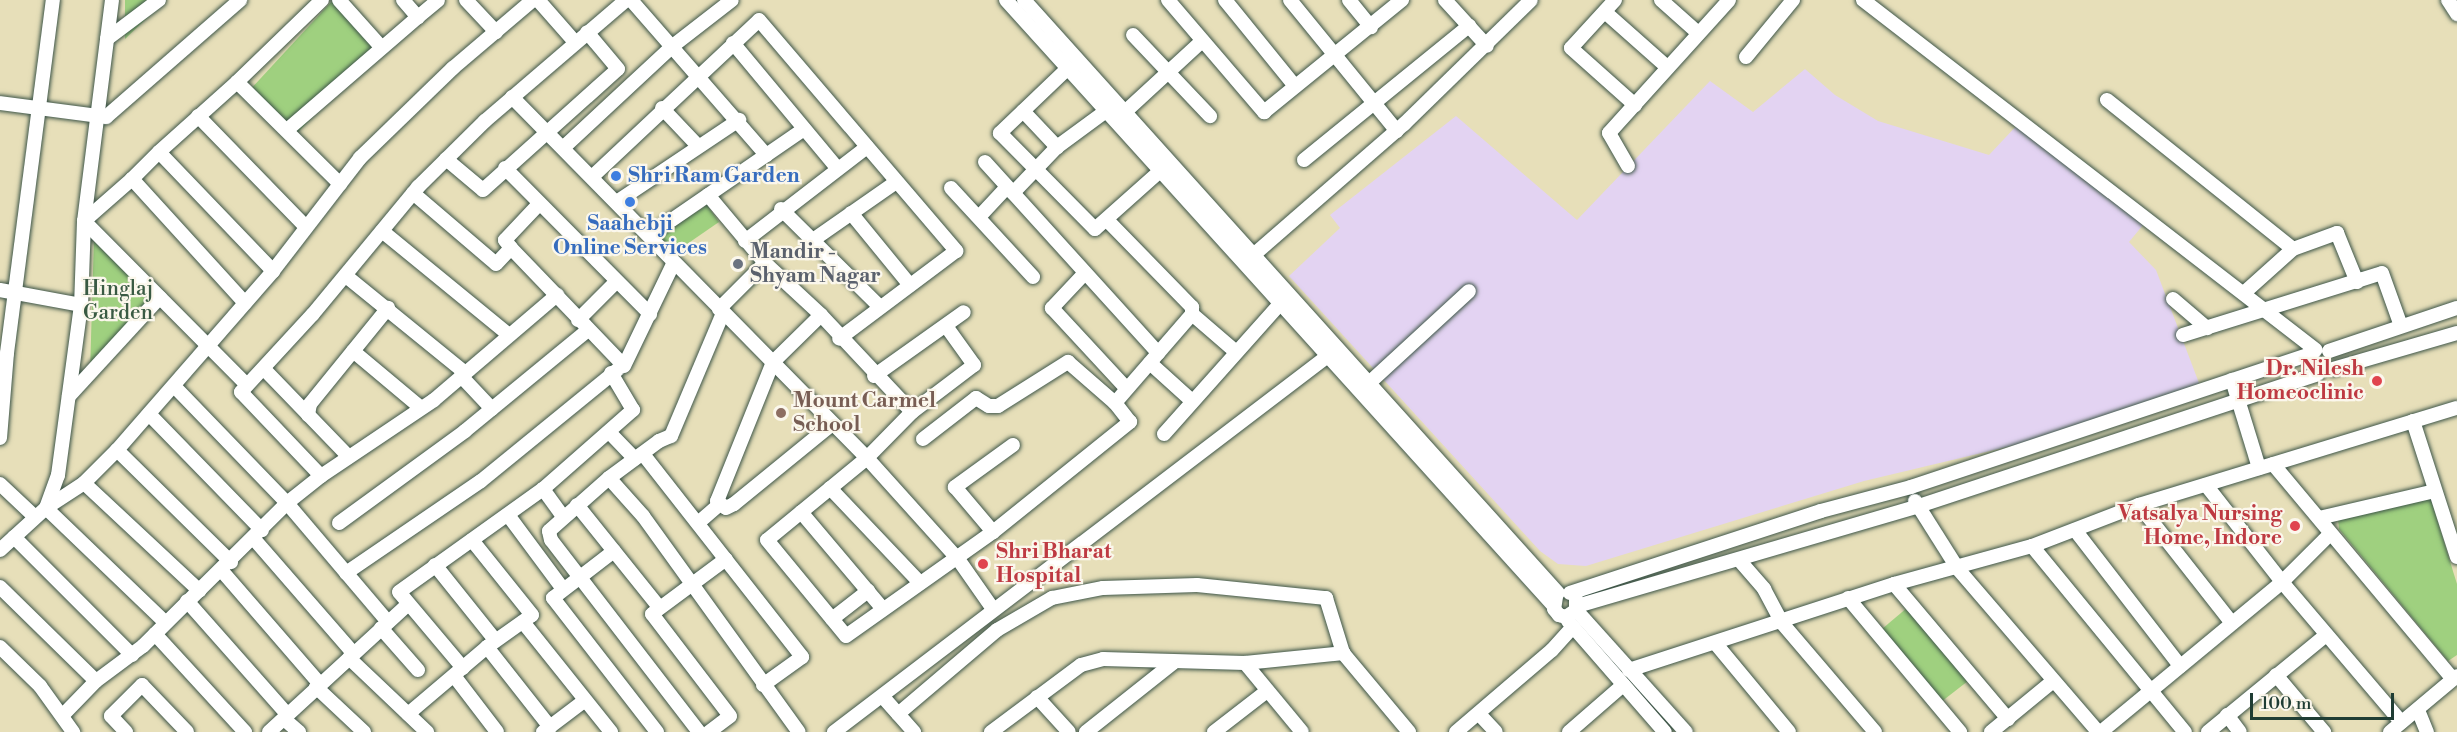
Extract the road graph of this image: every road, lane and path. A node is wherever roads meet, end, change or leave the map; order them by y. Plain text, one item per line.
1 (53, 0) edge
2 (112, 0) edge
3 (159, 0) edge
4 (240, 0) edge
5 (322, 0) edge
6 (339, 0) edge
7 (403, 0) edge
8 (438, 0) edge
9 (466, 0) edge
10 (535, 0) edge
11 (626, 0) edge
12 (631, 0) edge
13 (732, 0) edge
14 (1006, 0) edge
15 (1024, 0) edge
16 (1168, 0) edge
17 (1225, 0) edge
18 (1290, 0) edge
19 (1349, 0) edge
20 (1402, 0) edge
21 (1445, 0) edge
22 (1531, 0) edge
23 (1615, 0) edge
24 (1661, 0) edge
25 (1729, 0) edge
26 (1793, 0) edge
27 (1863, 0) edge
28 (2448, 0) edge
29 (715, 5) edge
30 (1605, 12) junction
31 (2457, 14) edge
32 (418, 17) junction
33 (1469, 26) junction
34 (1371, 27) junction
35 (496, 32) junction
36 (587, 32) junction
37 (1698, 33) junction
38 (1133, 35) dead end
39 (107, 39) junction
40 (575, 42) junction
41 (1201, 42) junction
42 (733, 43) junction
43 (674, 45) junction
44 (1487, 46) junction
45 (382, 48) junction
46 (1335, 57) junction
47 (1746, 57) dead end
48 (1666, 66) junction
49 (1067, 69) junction
50 (1168, 71) junction
51 (698, 74) junction
52 (237, 82) junction
53 (1295, 86) junction
54 (512, 97) junction
55 (2107, 100) dead end
56 (0, 103) edge
57 (1373, 103) junction
58 (1635, 105) junction
59 (38, 108) junction
60 (662, 108) junction
61 (1023, 111) junction
62 (1106, 111) junction
63 (1126, 111) junction
64 (100, 116) junction
65 (198, 116) junction
66 (1210, 116) dead end
67 (739, 120) junction
68 (804, 129) junction
69 (287, 130) junction
70 (545, 131) junction
71 (1397, 131) junction
72 (698, 146) junction
73 (867, 147) junction
74 (1057, 147) junction
75 (563, 148) junction
76 (159, 152) junction
77 (766, 155) junction
78 (446, 159) junction
79 (1304, 160) dead end
80 (985, 162) dead end
81 (1628, 166) dead end
82 (505, 168) junction
83 (837, 168) junction
84 (1034, 170) junction
85 (1160, 171) junction
86 (592, 177) junction
87 (132, 179) junction
88 (896, 182) junction
89 (340, 184) junction
90 (951, 188) dead end
91 (1010, 190) junction
92 (413, 193) junction
93 (708, 195) junction
94 (618, 201) junction
95 (539, 204) junction
96 (781, 209) junction
97 (851, 213) junction
98 (979, 217) junction
99 (1107, 220) junction
100 (84, 221) junction
101 (306, 227) junction
102 (382, 231) junction
103 (650, 235) junction
104 (813, 240) junction
105 (745, 241) junction
106 (511, 248) junction
107 (2293, 249) junction
108 (1256, 253) junction
109 (674, 262) junction
110 (765, 263) junction
111 (1245, 264) junction
112 (273, 271) junction
113 (1084, 274) junction
114 (346, 276) junction
115 (1033, 277) dead end
116 (616, 282) junction
117 (2357, 282) junction
118 (910, 285) junction
119 (1469, 291) dead end
120 (1, 292) edge
121 (2245, 292) junction
122 (557, 295) junction
123 (16, 296) junction
124 (160, 297) junction
125 (2173, 299) dead end
126 (245, 303) junction
127 (1280, 304) junction
128 (81, 305) junction
129 (880, 307) junction
130 (388, 308) junction
131 (2268, 309) junction
132 (2452, 310) edge
133 (721, 311) junction
134 (964, 312) dead end
135 (650, 314) junction
136 (1192, 314) junction
137 (821, 315) junction
138 (583, 325) junction
139 (946, 326) junction
140 (2401, 326) junction
141 (2207, 328) junction
142 (509, 335) junction
143 (2183, 335) dead end
144 (2456, 336) edge
145 (839, 339) junction
146 (208, 346) junction
147 (353, 351) junction
148 (2319, 351) junction
149 (1236, 352) junction
150 (1332, 353) junction
151 (1154, 358) junction
152 (773, 362) junction
153 (624, 366) junction
154 (264, 369) junction
155 (2332, 369) junction
156 (3, 373) edge
157 (611, 373) junction
158 (463, 374) junction
159 (2318, 374) junction
160 (874, 376) junction
161 (2232, 380) junction
162 (1368, 384) junction
163 (174, 386) junction
164 (247, 386) junction
165 (1127, 389) junction
166 (69, 396) junction
167 (1191, 400) junction
168 (2240, 401) junction
169 (1115, 403) junction
170 (420, 407) junction
171 (2457, 408) edge
172 (492, 409) junction
173 (912, 412) junction
174 (149, 414) junction
175 (308, 416) junction
176 (2413, 421) junction
177 (831, 424) junction
178 (609, 432) junction
179 (1164, 434) dead end
180 (0, 438) edge
181 (923, 439) dead end
182 (1013, 445) dead end
183 (117, 450) junction
184 (349, 457) junction
185 (639, 457) junction
186 (867, 458) junction
187 (2273, 464) junction
188 (2259, 468) junction
189 (321, 476) junction
190 (609, 478) junction
191 (84, 483) junction
192 (0, 484) edge
193 (2206, 484) junction
194 (1911, 487) junction
195 (830, 488) junction
196 (543, 489) junction
197 (2434, 491) junction
198 (287, 503) junction
199 (720, 504) junction
200 (2139, 505) junction
201 (577, 506) junction
202 (1917, 507) junction
203 (801, 512) junction
204 (40, 513) junction
205 (508, 515) junction
206 (563, 517) junction
207 (2319, 518) junction
208 (339, 523) dead end
209 (698, 523) junction
210 (2075, 530) junction
211 (993, 532) junction
212 (258, 535) junction
213 (2329, 535) junction
214 (14, 537) junction
215 (472, 540) junction
216 (2032, 546) junction
217 (1, 548) edge
218 (614, 551) junction
219 (2457, 557) edge
220 (726, 559) junction
221 (958, 559) junction
222 (1740, 561) junction
223 (435, 565) junction
224 (226, 567) junction
225 (1958, 569) junction
226 (346, 573) junction
227 (580, 577) junction
228 (920, 582) junction
229 (2282, 582) junction
230 (689, 584) junction
231 (1894, 584) junction
232 (0, 587) edge
233 (563, 589) junction
234 (200, 591) junction
235 (868, 591) junction
236 (1560, 597) junction
237 (1848, 598) junction
238 (187, 601) junction
239 (408, 604) junction
240 (659, 608) junction
241 (883, 609) junction
242 (993, 609) junction
243 (1573, 615) junction
244 (832, 619) junction
245 (165, 622) junction
246 (523, 622) junction
247 (1782, 623) junction
248 (2232, 623) junction
249 (384, 625) junction
250 (155, 634) junction
251 (2326, 636) junction
252 (491, 644) junction
253 (1716, 644) junction
254 (0, 647) edge
255 (1343, 653) junction
256 (132, 655) junction
257 (351, 655) junction
258 (1173, 663) junction
259 (1245, 663) junction
260 (2180, 666) junction
261 (418, 670) dead end
262 (1629, 670) junction
263 (459, 673) junction
264 (2276, 675) junction
265 (2455, 677) edge
266 (96, 681) junction
267 (2053, 681) junction
268 (318, 685) junction
269 (763, 685) junction
270 (1623, 685) junction
271 (1267, 691) junction
272 (2148, 692) junction
273 (1037, 696) junction
274 (883, 697) junction
275 (584, 701) junction
276 (2418, 710) junction
277 (408, 714) junction
278 (898, 714) junction
279 (63, 715) junction
280 (1480, 715) junction
281 (2227, 715) junction
282 (285, 716) junction
283 (2008, 719) junction
284 (2401, 722) junction
285 (546, 730) edge
286 (73, 732) edge
287 (126, 732) edge
288 (186, 732) edge
289 (245, 732) edge
290 (269, 732) edge
291 (299, 732) edge
292 (364, 732) edge
293 (427, 732) edge
294 (497, 732) edge
295 (611, 732) edge
296 (657, 732) edge
297 (699, 732) edge
298 (709, 732) edge
299 (800, 732) edge
300 (834, 732) edge
301 (914, 732) edge
302 (991, 732) edge
303 (1069, 732) edge
304 (1086, 732) edge
305 (1214, 732) edge
306 (1302, 732) edge
307 (1409, 732) edge
308 (1456, 732) edge
309 (1496, 732) edge
310 (1569, 732) edge
311 (1665, 732) edge
312 (1686, 732) edge
313 (1789, 732) edge
314 (1875, 732) edge
315 (1960, 732) edge
316 (1991, 732) edge
317 (2100, 732) edge
318 (2185, 732) edge
319 (2208, 732) edge
320 (2240, 732) edge
321 (2324, 732) edge
322 (2390, 732) edge
323 (2427, 732) edge

1 - 59 street
2 - 39 street
3 - 39 street
4 - 64 street
5 - 52 street
6 - 45 street
7 - 32 street
8 - 32 street
9 - 35 street
10 - 35 street
10 - 40 street
11 - 36 street
12 - 43 street
13 - 29 street
14 - 49 street
15 - 63 street
16 - 41 street
17 - 53 street
18 - 46 street
19 - 34 street
20 - 34 street
21 - 33 street
22 - 44 street
23 - 30 street
24 - 37 street
25 - 37 street
26 - 47 street
27 - 121 street
28 - 31 street
29 - 43 street
30 - 48 street
30 - 58 street
32 - 45 street
33 - 44 street
33 - 57 street
34 - 46 street
35 - 89 street
36 - 40 street
36 - 70 street
37 - 48 street
38 - 50 street
39 - 64 street
40 - 54 street
41 - 50 street
41 - 53 street
42 - 51 street
42 - 68 street
42 - 73 street
43 - 51 street
43 - 75 street
44 - 71 street
45 - 69 street
46 - 53 street
46 - 57 street
48 - 58 street
49 - 61 street
49 - 62 street
50 - 63 street
50 - 66 street
51 - 60 street
51 - 67 street
52 - 65 street
52 - 69 street
54 - 70 street
54 - 78 street
55 - 107 street
56 - 59 street
57 - 71 street
57 - 79 street
58 - 81 street
59 - 64 street
59 - 123 street
60 - 72 street
60 - 86 street
61 - 74 street
61 - 84 street
62 - 74 street
62 - 85 street
63 - 108 street
64 - 100 street
65 - 76 street
65 - 101 street
67 - 72 street
67 - 77 street
68 - 77 street
68 - 83 street
69 - 89 street
70 - 75 street
70 - 82 street
71 - 108 street
72 - 94 street
73 - 83 street
73 - 88 street
74 - 84 street
75 - 86 street
76 - 87 street
76 - 112 street
77 - 93 street
78 - 82 street
78 - 92 street
80 - 91 street
82 - 95 street
83 - 96 street
84 - 91 street
84 - 99 street
85 - 99 street
85 - 111 street
86 - 94 street
87 - 100 street
87 - 126 street
88 - 97 street
88 - 118 street
89 - 101 street
90 - 98 street
91 - 98 street
91 - 113 street
92 - 102 street
92 - 106 street
93 - 103 street
93 - 105 street
94 - 103 street
95 - 106 street
95 - 116 street
96 - 104 street
96 - 105 street
97 - 104 street
97 - 118 street
98 - 115 street
99 - 136 street
100 - 124 street
100 - 128 street
101 - 112 street
102 - 114 street
102 - 142 street
103 - 109 street
104 - 129 street
105 - 110 street
106 - 122 street
107 - 117 street
107 - 121 street
108 - 111 street
108 - 150 street
109 - 133 street
109 - 135 street
110 - 133 street
110 - 137 street
111 - 127 street
112 - 126 street
113 - 151 street
113 - 165 street
114 - 130 street
114 - 154 street
116 - 135 street
116 - 138 street
117 - 131 street
117 - 140 street
118 - 129 street
119 - 162 street
120 - 123 street
121 - 131 street
122 - 138 street
122 - 142 street
123 - 128 street
123 - 156 street
124 - 146 street
124 - 166 street
125 - 141 street
126 - 146 street
127 - 149 street
127 - 150 street
128 - 166 street
129 - 145 street
130 - 147 street
130 - 158 street
131 - 141 street
131 - 148 street
132 - 140 street
132 - 144 street
133 - 152 street
133 - 185 street
134 - 139 street
135 - 153 street
136 - 149 street
136 - 151 street
137 - 145 street
137 - 152 street
138 - 153 street
138 - 172 street
139 - 160 street
139 - 173 street
140 - 148 street
141 - 143 street
142 - 158 street
144 - 155 street
145 - 160 street
146 - 163 street
146 - 164 street
147 - 170 street
147 - 175 street
148 - 155 street
148 - 159 street
148 - 161 street
149 - 167 street
150 - 162 street
150 - 236 street
150 - 242 street
151 - 165 street
151 - 167 street
152 - 177 street
152 - 199 street
153 - 157 street
154 - 164 street
154 - 175 street
155 - 159 street
156 - 180 street
157 - 178 street
157 - 226 street
158 - 170 street
158 - 172 street
159 - 168 street
160 - 173 street
161 - 168 street
161 - 194 street
162 - 236 street
163 - 174 street
163 - 198 street
164 - 189 street
165 - 169 street
166 - 204 street
167 - 179 street
168 - 188 street
168 - 202 street
169 - 181 street
169 - 211 street
170 - 184 street
171 - 176 street
172 - 208 street
173 - 186 street
174 - 183 street
174 - 212 street
175 - 184 street
176 - 187 street
176 - 197 street
177 - 186 street
177 - 199 street
178 - 185 street
178 - 196 street
182 - 211 street
183 - 191 street
183 - 224 street
184 - 189 street
185 - 190 street
185 - 209 street
186 - 195 street
186 - 221 street
187 - 188 street
187 - 207 street
188 - 193 street
189 - 198 street
190 - 201 street
190 - 230 street
191 - 204 street
191 - 234 street
192 - 204 street
193 - 200 street
193 - 229 street
194 - 202 street
194 - 236 street
195 - 203 street
195 - 228 street
196 - 205 street
196 - 206 street
197 - 207 street
197 - 219 street
198 - 212 street
198 - 226 street
199 - 209 street
200 - 210 street
200 - 248 street
201 - 206 street
201 - 218 street
202 - 222 street
202 - 225 street
203 - 235 street
203 - 244 street
204 - 214 street
204 - 245 street
205 - 215 street
205 - 233 street
206 - 227 street
207 - 213 street
209 - 220 street
210 - 216 street
210 - 260 street
211 - 221 street
212 - 224 street
212 - 257 street
213 - 229 street
213 - 265 street
214 - 217 street
214 - 256 street
215 - 223 street
215 - 246 street
216 - 225 street
216 - 272 street
218 - 227 street
218 - 240 street
220 - 230 street
220 - 269 street
221 - 228 street
221 - 242 street
222 - 243 street
222 - 247 street
223 - 239 street
223 - 252 street
224 - 234 street
224 - 268 street
225 - 231 street
225 - 267 street
226 - 249 street
227 - 233 street
227 - 297 street
228 - 241 street
229 - 248 street
229 - 251 street
230 - 240 street
230 - 269 street
231 - 237 street
231 - 283 street
232 - 266 street
233 - 296 street
234 - 238 street
235 - 241 street
235 - 244 street
236 - 243 street
236 - 243 street
237 - 247 street
237 - 315 street
238 - 245 street
238 - 282 street
239 - 249 street
239 - 263 street
240 - 298 street
241 - 244 street
242 - 274 street
243 - 262 street
243 - 270 street
243 - 280 street
245 - 250 street
246 - 252 street
246 - 275 street
247 - 253 street
247 - 314 street
248 - 260 street
249 - 257 street
249 - 261 street
250 - 256 street
250 - 289 street
251 - 264 street
251 - 284 street
252 - 263 street
252 - 285 street
253 - 262 street
253 - 313 street
254 - 279 street
255 - 259 street
255 - 278 street
255 - 307 street
256 - 266 street
257 - 268 street
257 - 277 street
258 - 259 street
258 - 273 street
258 - 304 street
259 - 271 street
260 - 272 street
262 - 312 street
263 - 277 street
263 - 294 street
264 - 281 street
264 - 321 street
265 - 276 street
266 - 279 street
267 - 283 street
267 - 317 street
268 - 282 street
268 - 292 street
269 - 299 street
270 - 310 street
270 - 311 street
271 - 305 street
271 - 306 street
272 - 317 street
272 - 318 street
273 - 302 street
273 - 303 street
274 - 278 street
274 - 300 street
275 - 285 street
275 - 295 street
276 - 284 street
276 - 323 street
277 - 293 street
278 - 301 street
279 - 286 street
280 - 308 street
280 - 309 street
281 - 319 street
281 - 320 street
282 - 290 street
282 - 291 street
283 - 316 street
284 - 322 street
287 - 288 street

